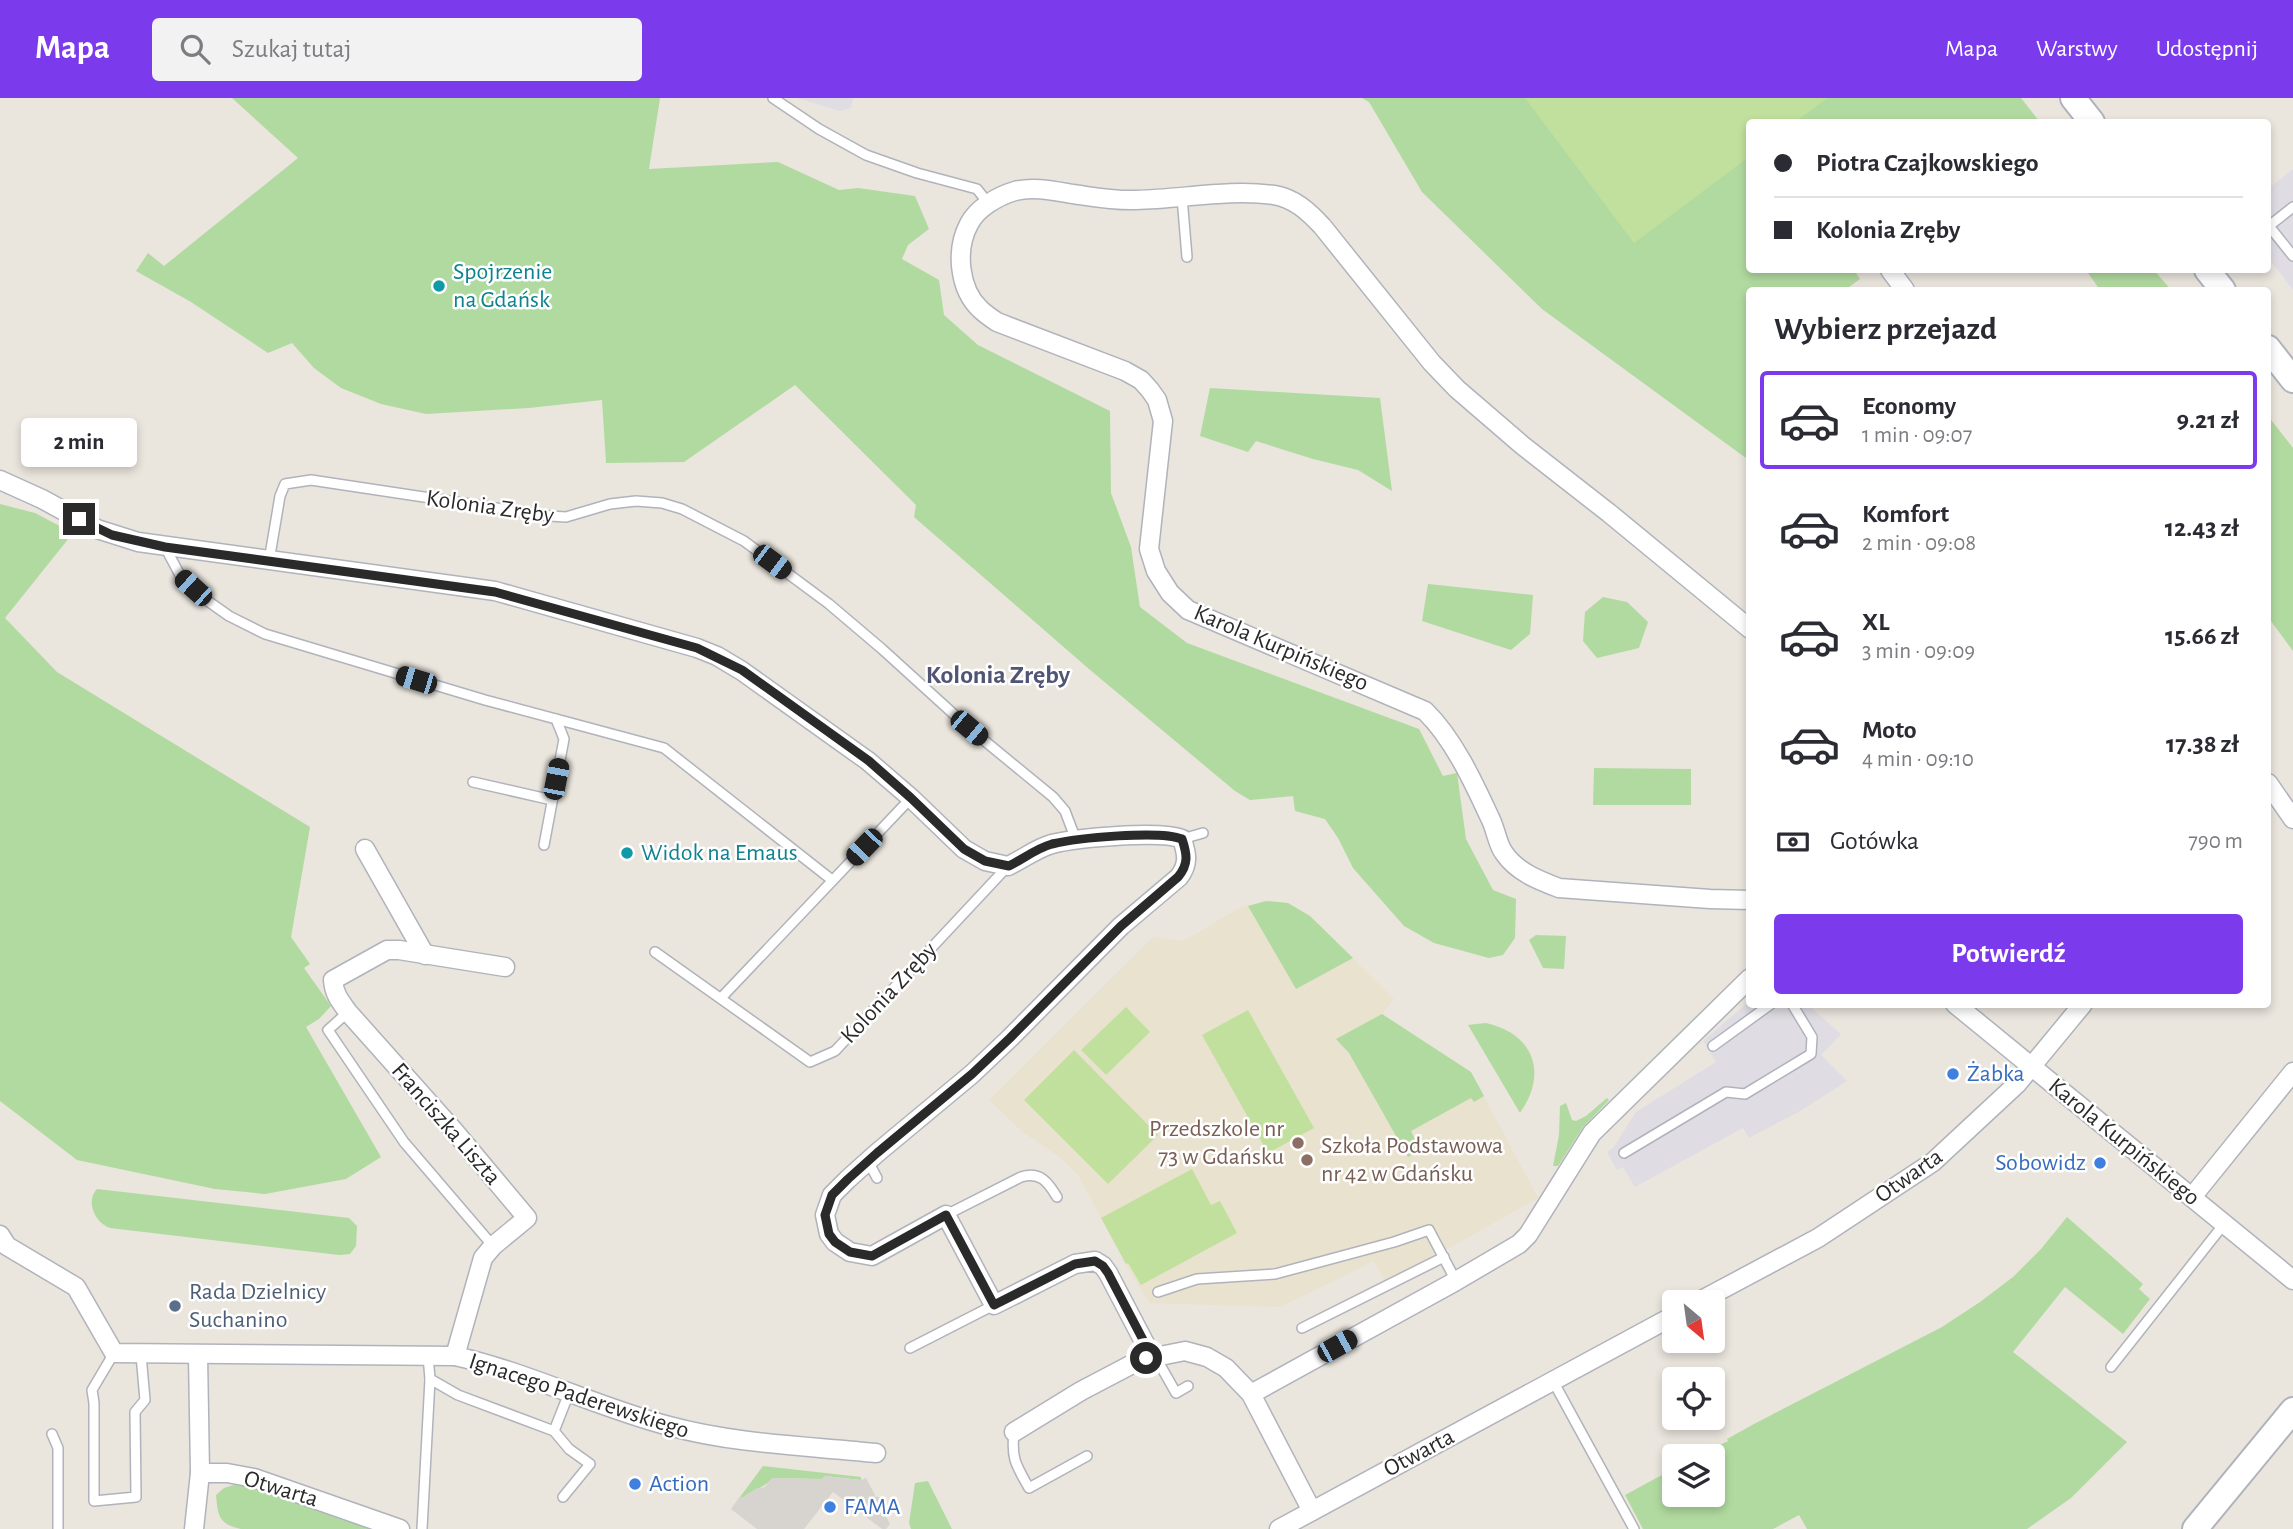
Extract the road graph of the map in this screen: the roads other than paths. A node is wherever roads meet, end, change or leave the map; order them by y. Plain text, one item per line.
1 (773, 98) edge
2 (790, 98) edge
3 (2073, 98) edge
4 (794, 111) junction
5 (2090, 119) edge
6 (1182, 197) junction
7 (988, 203) junction
8 (2293, 207) edge
9 (2271, 224) edge
10 (2271, 228) edge
11 (2293, 256) edge
12 (1187, 257) dead end
13 (2209, 273) edge
14 (2221, 287) edge
15 (2271, 352) edge
16 (2293, 380) edge
17 (0, 480) edge
18 (165, 547) junction
19 (269, 561) junction
20 (1746, 626) edge
21 (556, 719) junction
22 (473, 782) dead end
23 (2271, 787) edge
24 (911, 798) junction
25 (552, 800) junction
26 (2293, 819) edge
27 (1203, 833) dead end
28 (1076, 839) junction
29 (1182, 839) junction
30 (544, 845) dead end
31 (365, 849) dead end
32 (1009, 866) junction
33 (832, 880) junction
34 (1746, 900) edge
35 (655, 952) dead end
36 (425, 955) junction
37 (505, 967) dead end
38 (1746, 982) edge
39 (722, 998) junction
40 (1765, 1008) edge
41 (1794, 1008) edge
42 (1960, 1008) edge
43 (2080, 1008) edge
44 (348, 1012) junction
45 (1713, 1046) dead end
46 (2032, 1067) junction
47 (2293, 1072) edge
48 (1624, 1153) dead end
49 (868, 1161) junction
50 (877, 1178) dead end
51 (1057, 1197) dead end
52 (2192, 1197) junction
53 (946, 1215) junction
54 (2224, 1224) junction
55 (0, 1235) edge
56 (493, 1246) junction
57 (1444, 1257) junction
58 (2293, 1280) edge
59 (1456, 1281) junction
60 (1720, 1290) edge
61 (1158, 1292) dead end
62 (994, 1305) junction
63 (1662, 1322) edge
64 (1302, 1328) dead end
65 (910, 1348) dead end
66 (114, 1353) junction
67 (141, 1354) junction
68 (198, 1355) junction
69 (428, 1356) junction
70 (455, 1356) junction
71 (1154, 1357) junction
72 (2111, 1367) dead end
73 (430, 1379) junction
74 (1553, 1381) junction
75 (1188, 1387) dead end
76 (569, 1393) junction
77 (1251, 1394) junction
78 (2293, 1410) edge
79 (554, 1431) junction
80 (1014, 1432) joint
81 (52, 1434) dead end
82 (876, 1453) dead end
83 (1087, 1456) dead end
84 (200, 1473) junction
85 (563, 1497) dead end
86 (1312, 1511) junction
87 (58, 1529) edge
88 (194, 1529) edge
89 (400, 1529) edge
90 (422, 1529) edge
91 (1279, 1529) edge
92 (1634, 1529) edge
93 (2195, 1529) edge

1 - 4 lane
2 - 4 lane
3 - 5 street
4 - 7 lane
6 - 7 street, Karola Kurpińskiego
6 - 12 lane
6 - 20 street, Karola Kurpińskiego
7 - 34 street, Karola Kurpińskiego
8 - 9 lane
10 - 11 lane
13 - 14 street
15 - 16 street
17 - 18 street
18 - 19 street
18 - 21 lane
19 - 24 street
19 - 28 lane, Kolonia Zręby
21 - 25 lane
21 - 33 lane
22 - 25 lane
23 - 26 street
24 - 32 street
24 - 33 lane
25 - 30 lane
27 - 29 lane
28 - 29 street
28 - 32 street, Kolonia Zręby
29 - 49 street
31 - 36 street
32 - 39 lane, Kolonia Zręby
33 - 39 lane
35 - 39 lane, Kolonia Zręby
36 - 37 street, Franciszka Liszta
36 - 44 street, Franciszka Liszta
38 - 59 street
40 - 45 lane
41 - 48 lane
42 - 46 street, Karola Kurpińskiego
43 - 46 street, Otwarta
44 - 56 lane
44 - 56 street, Franciszka Liszta
46 - 52 street, Karola Kurpińskiego
46 - 60 street, Otwarta
47 - 52 street
49 - 50 lane
49 - 53 street
51 - 53 lane
52 - 54 street, Karola Kurpińskiego
53 - 62 street
54 - 58 street, Karola Kurpińskiego
54 - 72 lane
55 - 66 street
56 - 70 street, Franciszka Liszta
57 - 59 lane
57 - 61 lane
57 - 64 lane
59 - 77 street
62 - 65 lane
62 - 71 street
63 - 74 street, Otwarta
66 - 67 street, Ignacego Paderewskiego
66 - 67 lane
67 - 68 street, Ignacego Paderewskiego
68 - 69 street, Ignacego Paderewskiego
68 - 84 street
69 - 70 street, Ignacego Paderewskiego
69 - 73 lane
70 - 76 street, Ignacego Paderewskiego
71 - 75 lane
71 - 77 street
71 - 80 street
73 - 79 lane
73 - 90 lane
74 - 86 street, Otwarta
74 - 92 lane
76 - 79 lane
76 - 82 street, Ignacego Paderewskiego
77 - 86 street
78 - 93 street
79 - 85 lane
80 - 83 lane
81 - 87 lane
84 - 88 street
84 - 89 street, Otwarta
86 - 91 street, Otwarta

